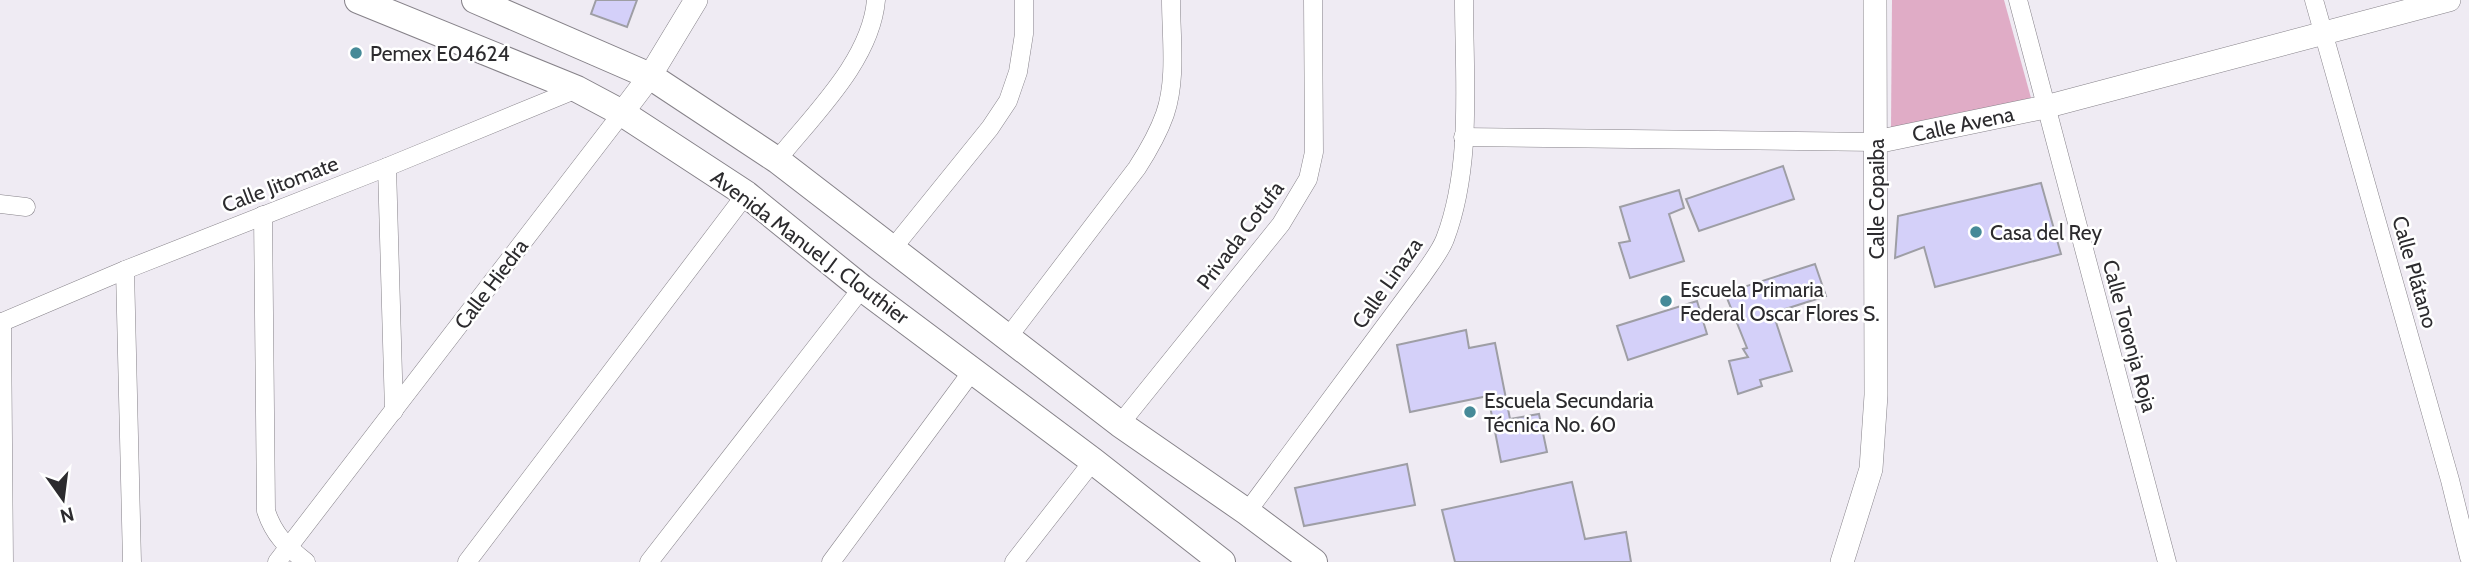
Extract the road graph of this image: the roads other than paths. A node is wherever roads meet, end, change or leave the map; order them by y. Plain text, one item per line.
1 (358, 0) edge
2 (475, 0) edge
3 (696, 0) edge
4 (876, 0) edge
5 (1024, 0) edge
6 (1171, 0) edge
7 (1314, 0) edge
8 (1464, 0) edge
9 (1875, 0) edge
10 (2018, 0) edge
11 (2314, 0) edge
12 (2449, 0) edge
13 (2324, 33) junction
14 (650, 76) junction
15 (577, 89) junction
16 (2045, 107) junction
17 (622, 113) junction
18 (1463, 137) junction
19 (1875, 142) junction
20 (777, 160) junction
21 (387, 167) junction
22 (746, 194) junction
23 (0, 204) edge
24 (26, 206) dead end
25 (263, 215) junction
26 (893, 248) junction
27 (124, 270) junction
28 (862, 288) junction
29 (1, 323) edge
30 (1009, 336) junction
31 (974, 370) junction
32 (394, 411) junction
33 (1120, 424) junction
34 (1093, 461) junction
35 (1247, 512) junction
36 (283, 555) edge
37 (2469, 556) edge
38 (1209, 558) edge
39 (4, 562) edge
40 (132, 562) edge
41 (306, 562) edge
42 (467, 562) edge
43 (649, 562) edge
44 (831, 562) edge
45 (1014, 562) edge
46 (1314, 562) edge
47 (1842, 562) edge
48 (2167, 562) edge

1 - 15 main road, Avenida Manuel J. Clouthier
2 - 14 main road
3 - 14 street, Calle Hiedra
4 - 20 street
5 - 26 street
6 - 30 street
7 - 33 street, Privada Cotufa
8 - 18 street, Calle Linaza
9 - 19 street, Calle Copaiba
10 - 16 street, Calle Toronja Roja
11 - 13 street, Calle Plátano
12 - 13 street, Calle Avena
13 - 16 street, Calle Avena
13 - 37 street, Calle Plátano
14 - 17 street, Calle Hiedra
14 - 20 main road
15 - 17 main road, Avenida Manuel J. Clouthier
15 - 21 street, Calle Jitomate
16 - 19 street, Calle Avena
16 - 48 street, Calle Toronja Roja
17 - 22 main road, Avenida Manuel J. Clouthier
17 - 32 street, Calle Hiedra
18 - 19 street, Calle Avena
18 - 35 street, Calle Linaza
19 - 47 street, Calle Copaiba
20 - 26 main road
21 - 25 street, Calle Jitomate
21 - 32 street
22 - 28 main road, Avenida Manuel J. Clouthier
22 - 42 street
23 - 24 street
25 - 27 street, Calle Jitomate
25 - 36 street
26 - 30 main road
27 - 29 street, Calle Jitomate
27 - 40 street
28 - 31 main road, Avenida Manuel J. Clouthier
28 - 43 street
29 - 39 street
30 - 33 main road
31 - 34 main road, Avenida Manuel J. Clouthier
31 - 44 street
32 - 36 street, Calle Hiedra
33 - 35 main road
34 - 38 main road, Avenida Manuel J. Clouthier
34 - 45 street
35 - 46 main road
36 - 41 street

